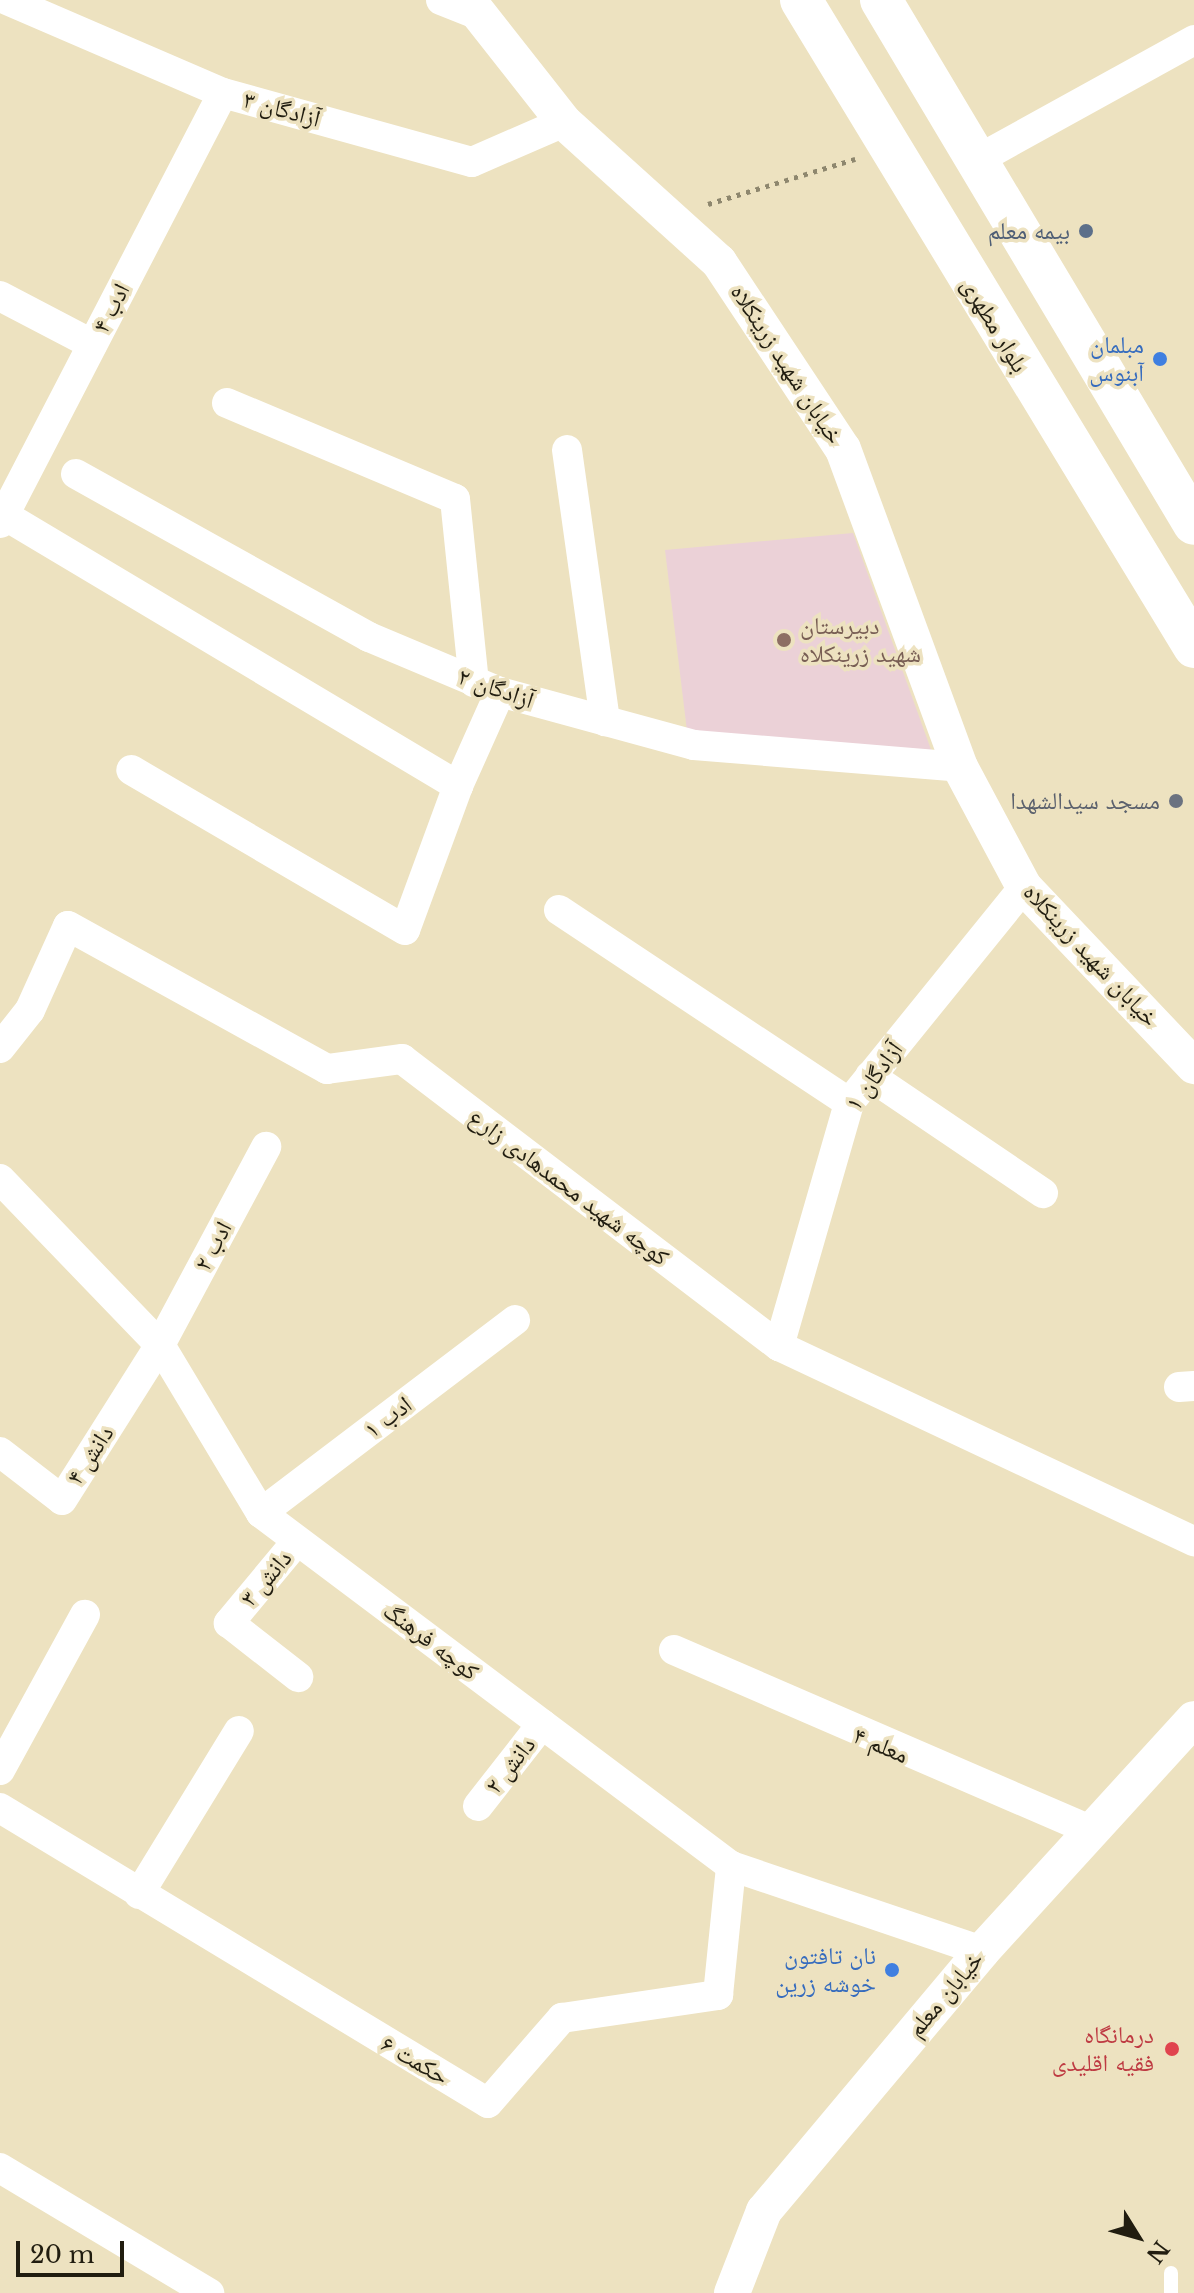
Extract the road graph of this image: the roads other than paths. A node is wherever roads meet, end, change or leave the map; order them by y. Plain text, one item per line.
1 (7, 0) edge
2 (441, 0) edge
3 (801, 0) edge
4 (881, 0) edge
5 (476, 9) edge
6 (1194, 40) edge
7 (223, 93) junction
8 (564, 122) junction
9 (977, 160) junction
10 (0, 296) edge
11 (92, 344) junction
12 (227, 403) dead end
13 (1125, 415) junction
14 (1070, 449) junction
15 (567, 450) dead end
16 (76, 474) dead end
17 (2, 519) edge
18 (1194, 524) edge
19 (1194, 647) edge
20 (487, 687) junction
21 (605, 721) junction
22 (960, 767) junction
23 (131, 770) dead end
24 (458, 786) junction
25 (1024, 887) junction
26 (559, 910) dead end
27 (0, 1048) edge
28 (1194, 1066) edge
29 (870, 1076) junction
30 (849, 1103) junction
31 (266, 1147) dead end
32 (0, 1179) edge
33 (1043, 1193) dead end
34 (515, 1320) dead end
35 (160, 1345) junction
36 (779, 1346) junction
37 (0, 1452) edge
38 (261, 1513) junction
39 (297, 1541) junction
40 (1194, 1541) edge
41 (85, 1615) dead end
42 (674, 1650) dead end
43 (298, 1677) dead end
44 (1194, 1719) edge
45 (542, 1724) junction
46 (239, 1731) dead end
47 (0, 1770) edge
48 (478, 1806) dead end
49 (0, 1808) edge
50 (1093, 1831) junction
51 (731, 1866) junction
52 (139, 1894) junction
53 (982, 1951) junction
54 (0, 2168) edge
55 (1171, 2273) dead end
56 (209, 2293) edge
57 (732, 2293) edge
58 (1171, 2293) edge

1 - 7 street, آزادگان ۳
2 - 5 street
3 - 14 main road, بلوار مطهری
4 - 9 main road
5 - 8 street, خیابان شهید زرینکلاه
6 - 9 street
7 - 8 street, آزادگان ۳
7 - 11 street, ادب ۴
8 - 22 street, خیابان شهید زرینکلاه
9 - 13 main road
10 - 11 street
11 - 17 street, ادب ۴
12 - 20 street
13 - 14 main road
13 - 18 main road
14 - 19 main road, بلوار مطهری
15 - 21 street
16 - 20 street, آزادگان ۲
17 - 24 street
20 - 21 street, آزادگان ۲
20 - 24 street
21 - 22 street, آزادگان ۲
22 - 25 street, خیابان شهید زرینکلاه
23 - 24 street
25 - 28 street, خیابان شهید زرینکلاه
25 - 29 street, آزادگان ۱
26 - 30 street
27 - 36 street, کوچه شهید محمدهادی زارع
29 - 30 street, آزادگان ۱
29 - 33 street
30 - 36 street, آزادگان ۱
31 - 35 street, ادب ۲
32 - 35 street, کوچه فرهنگ
34 - 38 street, ادب ۱
35 - 37 street, دانش ۴
35 - 38 street, کوچه فرهنگ
36 - 40 street, کوچه شهید محمدهادی زارع
38 - 39 street, کوچه فرهنگ
39 - 43 street, دانش ۳
39 - 45 street, کوچه فرهنگ
41 - 47 street
42 - 50 street, معلم ۴
44 - 50 street, خیابان معلم
45 - 48 street, دانش ۲
45 - 51 street, کوچه فرهنگ
46 - 52 street
49 - 52 street, حکمت ۶
50 - 53 street, خیابان معلم
51 - 52 street, حکمت ۶
51 - 53 street, کوچه فرهنگ
53 - 57 street, خیابان معلم
54 - 56 street
55 - 58 lane

